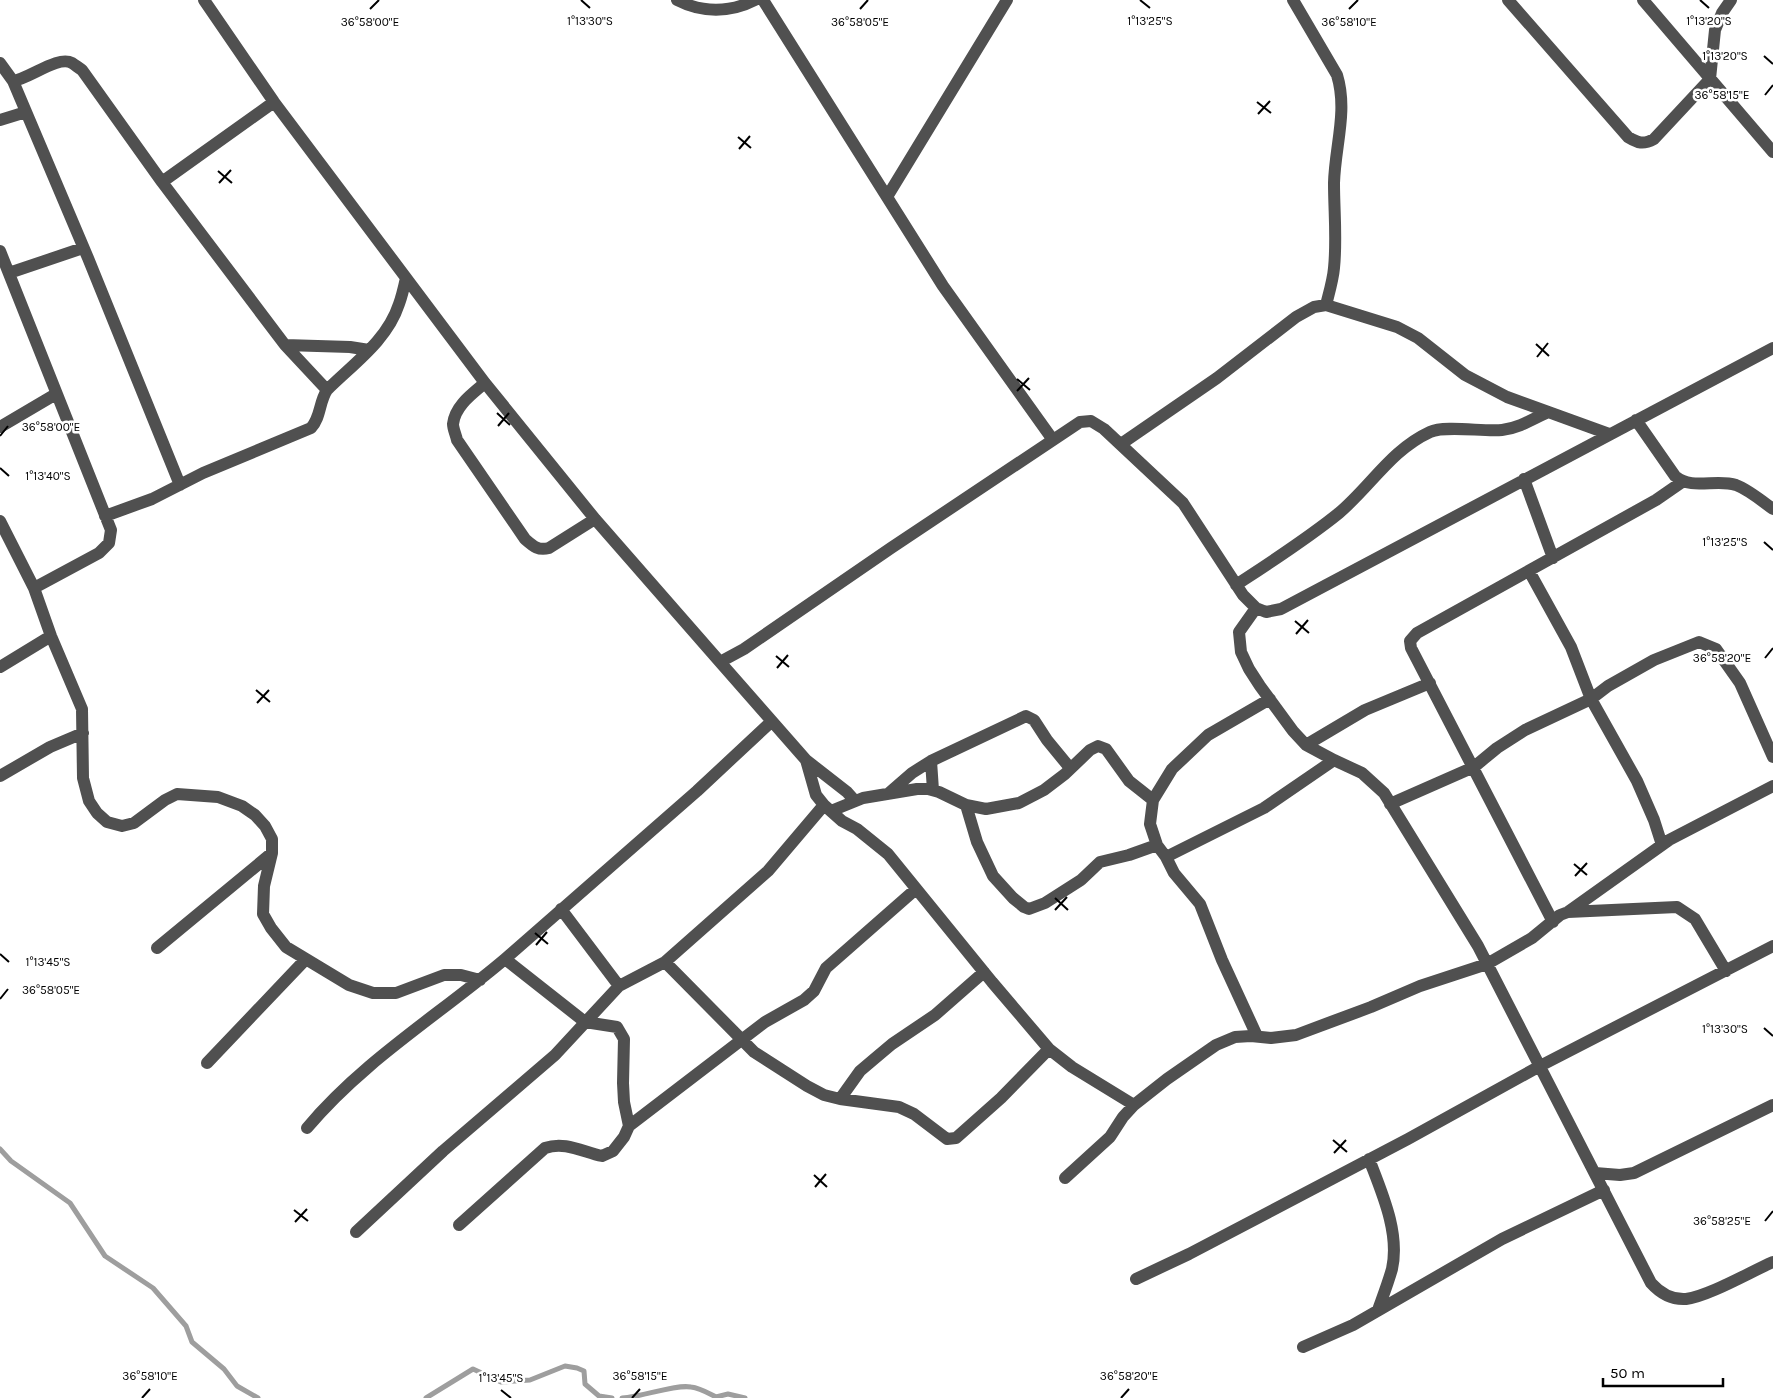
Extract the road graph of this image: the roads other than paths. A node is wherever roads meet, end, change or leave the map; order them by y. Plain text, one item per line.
1 (204, 0) edge
2 (677, 0) edge
3 (755, 0) edge
4 (763, 0) edge
5 (1007, 0) edge
6 (1293, 0) edge
7 (1508, 0) edge
8 (1642, 0) edge
9 (1731, 0) edge
10 (0, 63) edge
11 (1710, 79) junction
12 (12, 81) junction
13 (274, 102) junction
14 (26, 112) junction
15 (0, 120) edge
16 (1773, 152) edge
17 (162, 182) junction
18 (887, 197) junction
19 (83, 248) junction
20 (0, 250) edge
21 (9, 272) junction
22 (406, 278) junction
23 (1326, 305) junction
24 (285, 345) junction
25 (1773, 348) edge
26 (369, 350) junction
27 (485, 383) junction
28 (327, 390) junction
29 (56, 394) junction
30 (1548, 412) junction
31 (1636, 420) junction
32 (0, 428) edge
33 (1609, 434) junction
34 (1053, 440) junction
35 (1120, 444) junction
36 (1524, 479) junction
37 (1682, 482) junction
38 (180, 485) junction
39 (1773, 508) edge
40 (105, 516) junction
41 (595, 519) junction
42 (0, 521) edge
43 (1553, 558) junction
44 (1529, 571) junction
45 (1236, 585) junction
46 (34, 588) junction
47 (1256, 608) junction
48 (51, 636) junction
49 (720, 662) junction
50 (0, 666) edge
51 (1430, 683) junction
52 (1270, 699) junction
53 (1591, 699) junction
54 (772, 721) junction
55 (83, 733) junction
56 (1306, 744) junction
57 (1773, 756) edge
58 (806, 760) junction
59 (1334, 760) junction
60 (931, 761) junction
61 (1474, 767) junction
62 (1070, 768) junction
63 (0, 776) edge
64 (1773, 786) edge
65 (932, 790) junction
66 (889, 793) junction
67 (1153, 800) junction
68 (855, 801) junction
69 (1390, 804) junction
70 (966, 805) junction
71 (828, 808) junction
72 (1157, 845) junction
73 (1662, 845) junction
74 (272, 853) junction
75 (1166, 857) junction
76 (916, 889) junction
77 (561, 909) junction
78 (1568, 912) junction
79 (1553, 922) junction
80 (1773, 946) edge
81 (157, 948) dead end
82 (505, 959) junction
83 (305, 960) junction
84 (666, 962) junction
85 (1486, 964) junction
86 (1726, 970) junction
87 (984, 972) junction
88 (480, 980) junction
89 (619, 986) junction
90 (584, 1022) junction
91 (1257, 1036) junction
92 (742, 1040) junction
93 (1049, 1049) junction
94 (206, 1063) dead end
95 (1540, 1066) junction
96 (840, 1099) junction
97 (1134, 1105) junction
98 (1773, 1105) edge
99 (629, 1126) junction
100 (307, 1128) dead end
101 (1369, 1160) junction
102 (1595, 1173) junction
103 (1065, 1178) dead end
104 (1604, 1190) junction
105 (459, 1225) dead end
106 (356, 1232) dead end
107 (1773, 1262) edge
108 (1136, 1278) dead end
109 (1378, 1310) junction
110 (1303, 1347) dead end

1 - 13 street
2 - 3 street
4 - 18 street
5 - 18 street
6 - 23 street
7 - 11 street
8 - 11 street
9 - 11 street
10 - 12 street
11 - 16 street
12 - 14 street
12 - 17 street
13 - 17 street
13 - 22 street
14 - 15 street
14 - 19 street
17 - 24 street
18 - 34 street
19 - 21 street
19 - 38 street
20 - 21 street
21 - 29 street
22 - 26 street
22 - 27 street
23 - 30 street
23 - 35 street
24 - 26 street
24 - 28 street
25 - 31 street
26 - 28 street
27 - 41 street
27 - 41 street
28 - 38 street
29 - 32 street
29 - 40 street
30 - 33 street
30 - 45 street
31 - 33 street
31 - 37 street
33 - 36 street
34 - 35 street
34 - 49 street
35 - 45 street
36 - 43 street
36 - 47 street
37 - 39 street
37 - 43 street
38 - 40 street
40 - 46 street
41 - 49 street
42 - 46 street
43 - 44 street
44 - 51 street
44 - 53 street
45 - 47 street
46 - 48 street
47 - 52 street
48 - 50 street
48 - 55 street
49 - 54 street
51 - 56 street
51 - 61 street
52 - 56 street
52 - 67 street
53 - 57 street
53 - 61 street
53 - 73 street
54 - 58 street
54 - 77 street
55 - 63 street
55 - 74 street
56 - 59 street
58 - 68 street
58 - 71 street
59 - 69 street
59 - 75 street
60 - 62 street
60 - 65 street
60 - 66 street
61 - 69 street
61 - 79 street
62 - 67 street
62 - 70 street
64 - 73 street
65 - 66 street
65 - 70 street
66 - 68 street
67 - 72 street
68 - 71 street
69 - 85 street
70 - 72 street
71 - 76 street
71 - 84 street
72 - 75 street
73 - 78 street
74 - 81 street
74 - 83 street
75 - 91 street
76 - 87 street
76 - 92 street
77 - 82 street
77 - 89 street
78 - 79 street
78 - 86 street
79 - 85 street
80 - 86 street
82 - 88 street
82 - 90 street
83 - 88 street
83 - 94 street
84 - 89 street
84 - 92 street
85 - 91 street
85 - 95 street
86 - 95 street
87 - 93 street
87 - 96 street
88 - 100 street
89 - 90 street
90 - 99 street
90 - 106 street
91 - 97 street
92 - 96 street
92 - 99 street
93 - 96 street
93 - 97 street
95 - 101 street
95 - 102 street
97 - 103 street
98 - 102 street
99 - 105 street
101 - 108 street
101 - 109 street
102 - 104 street
104 - 107 street
104 - 109 street
109 - 110 street

